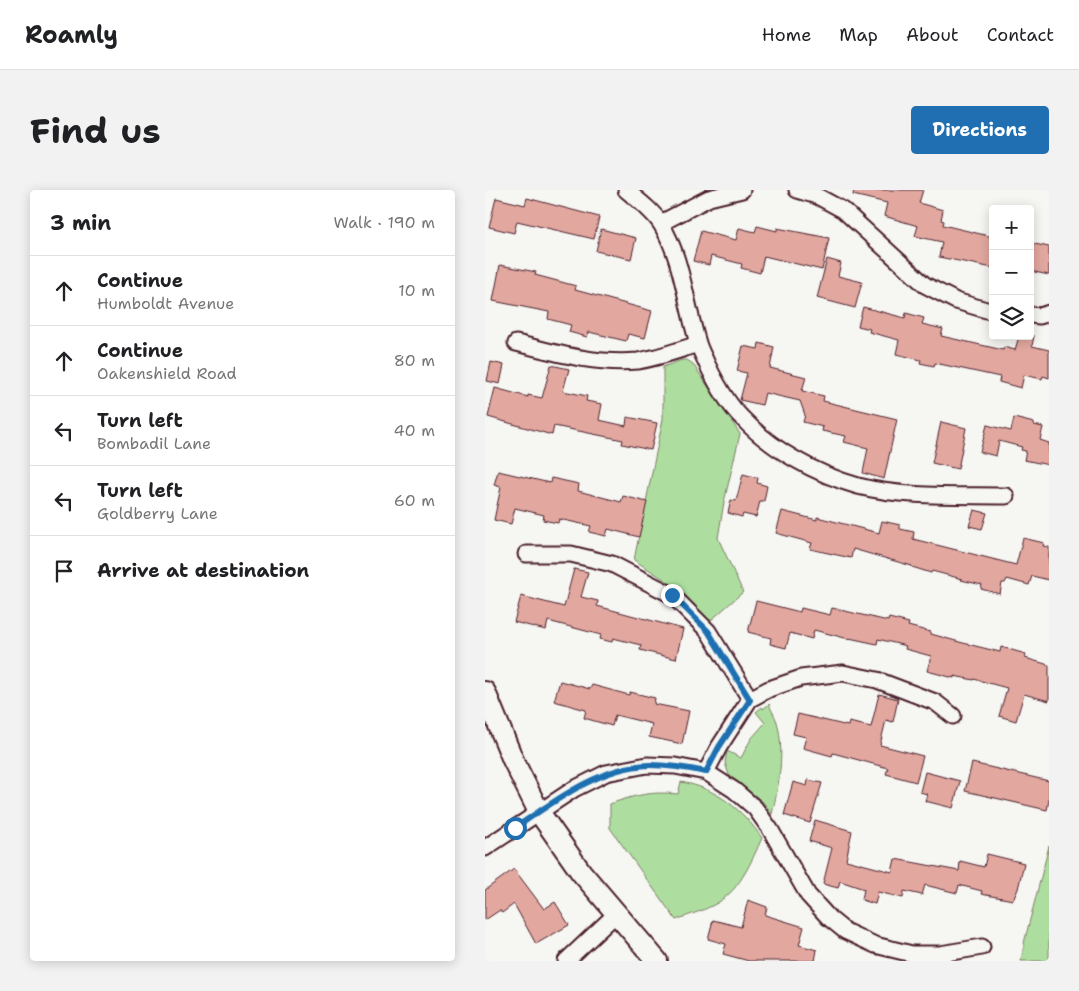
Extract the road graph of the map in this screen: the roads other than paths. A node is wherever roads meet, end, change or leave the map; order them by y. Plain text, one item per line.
1 (626, 190) edge
2 (742, 190) edge
3 (797, 190) edge
4 (661, 223) junction
5 (989, 311) edge
6 (1049, 313) edge
7 (1034, 315) edge
8 (516, 343) dead end
9 (698, 344) junction
10 (1006, 496) dead end
11 (526, 554) dead end
12 (485, 692) edge
13 (750, 700) junction
14 (953, 716) dead end
15 (706, 772) junction
16 (539, 812) junction
17 (485, 848) edge
18 (616, 914) junction
19 (982, 947) dead end
20 (566, 961) edge
21 (657, 961) edge

1 - 4 street
2 - 4 street
3 - 5 street
4 - 9 street
6 - 7 street
8 - 9 street
9 - 10 street
11 - 13 street
12 - 16 street
13 - 14 street
13 - 15 street
15 - 16 street
15 - 19 street
16 - 17 street
16 - 18 street
18 - 20 street
18 - 21 street

